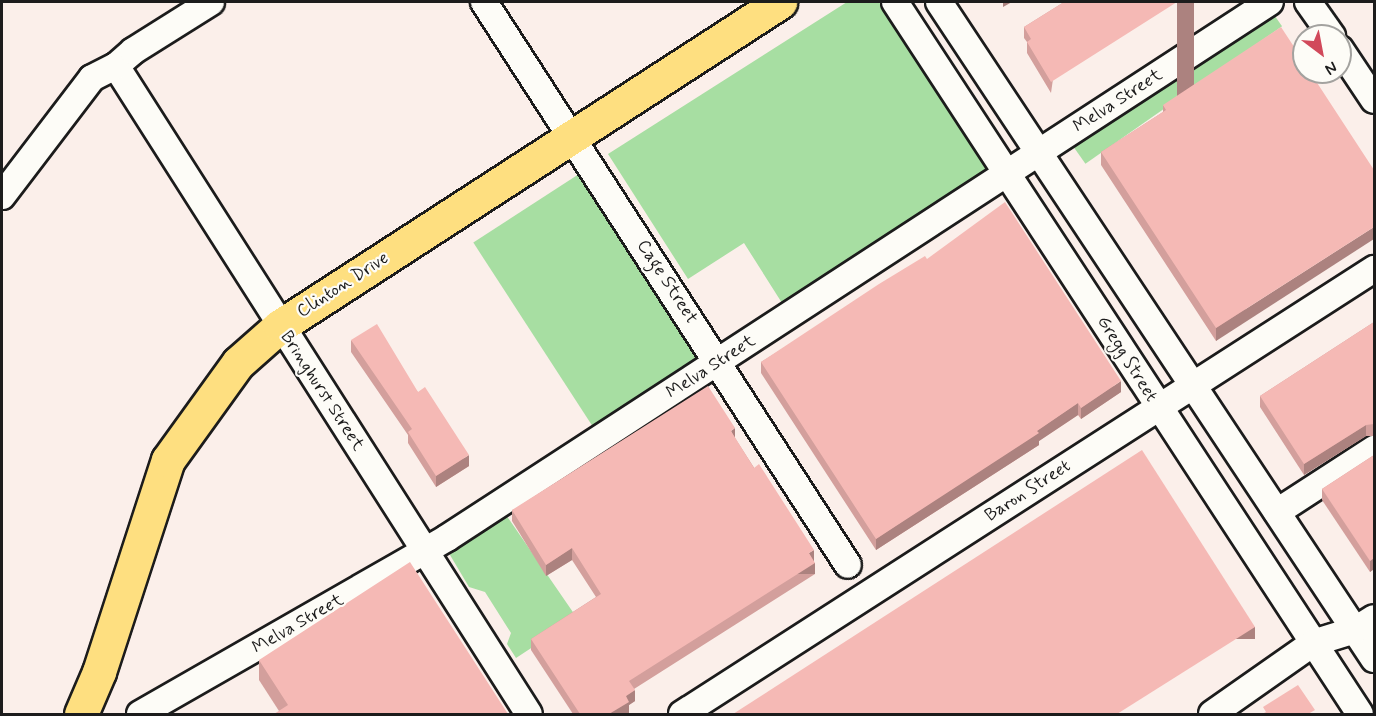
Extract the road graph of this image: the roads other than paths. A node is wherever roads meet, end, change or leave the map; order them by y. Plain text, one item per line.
1 (211, 2) edge
2 (484, 2) edge
3 (780, 2) edge
4 (895, 2) edge
5 (939, 2) edge
6 (1270, 2) edge
7 (1308, 2) edge
8 (1324, 24) edge
9 (116, 66) junction
10 (1352, 66) edge
11 (1374, 100) edge
12 (572, 136) junction
13 (1040, 152) junction
14 (1007, 174) junction
15 (2, 196) edge
16 (1374, 269) edge
17 (280, 326) junction
18 (719, 362) junction
19 (1194, 386) junction
20 (1158, 408) junction
21 (1374, 449) edge
22 (1277, 512) junction
23 (426, 551) junction
24 (848, 565) dead end
25 (1365, 624) edge
26 (1313, 643) junction
27 (1374, 659) edge
28 (81, 714) edge
29 (140, 714) edge
30 (530, 714) edge
31 (682, 714) edge
32 (1212, 714) edge
33 (1360, 714) edge

1 - 9 street
2 - 12 street, Cage Street
3 - 12 main road, Clinton Drive
4 - 14 street, Gregg Street
5 - 13 street
6 - 13 street, Melva Street
7 - 8 street
9 - 15 street
9 - 17 street, Bringhurst Street
10 - 11 street
12 - 17 main road, Clinton Drive
12 - 18 street, Cage Street
13 - 14 street, Melva Street
13 - 19 street
14 - 18 street, Melva Street
14 - 20 street, Gregg Street
16 - 19 street, Baron Street
17 - 23 street, Bringhurst Street
17 - 28 main road, Clinton Drive
18 - 23 street, Melva Street
18 - 24 street, Cage Street
19 - 20 street, Baron Street
19 - 22 street
20 - 26 street, Gregg Street
20 - 31 street, Baron Street
21 - 22 street
22 - 25 street
23 - 29 street, Melva Street
23 - 30 street, Bringhurst Street
25 - 26 street
25 - 27 street
26 - 32 street
26 - 33 street, Gregg Street

